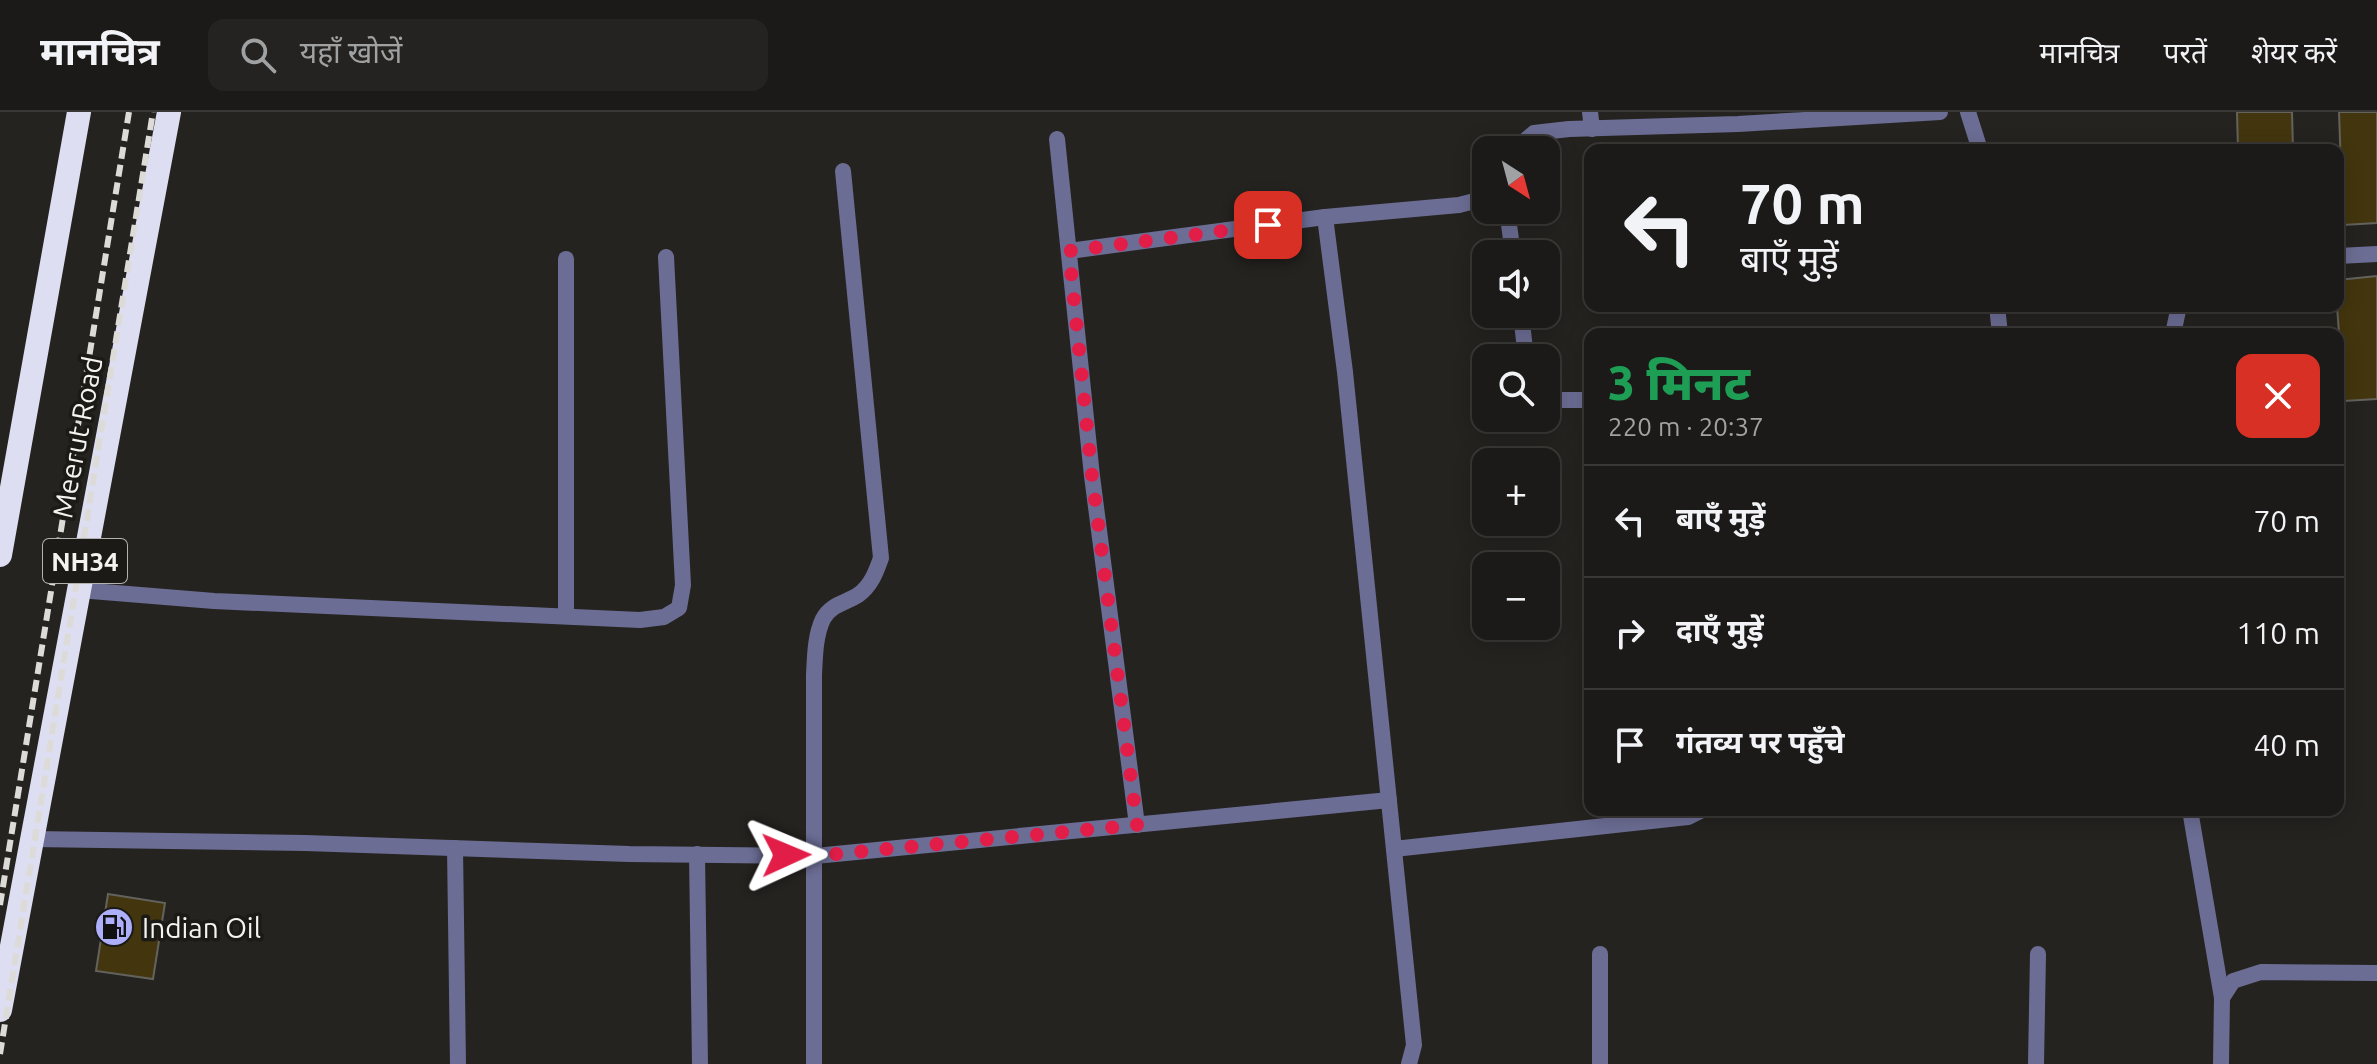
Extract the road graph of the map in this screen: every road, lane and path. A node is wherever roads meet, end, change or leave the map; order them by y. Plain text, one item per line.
1 (79, 112) edge
2 (169, 112) edge
3 (1940, 112) edge
4 (1968, 112) edge
5 (1761, 117) edge
6 (1591, 120) edge
7 (1531, 136) edge
8 (1057, 139) dead end
9 (1978, 144) edge
10 (843, 171) dead end
11 (1472, 202) edge
12 (1325, 217) junction
13 (1069, 251) junction
14 (2377, 254) edge
15 (2344, 256) edge
16 (666, 257) dead end
17 (566, 259) dead end
18 (1560, 400) edge
19 (1584, 400) edge
20 (0, 555) edge
21 (79, 590) junction
22 (566, 616) junction
23 (1389, 800) junction
24 (1690, 816) edge
25 (2191, 816) edge
26 (1137, 825) junction
27 (33, 839) junction
28 (455, 848) junction
29 (1394, 849) junction
30 (697, 854) junction
31 (815, 856) junction
32 (1600, 954) dead end
33 (2038, 954) dead end
34 (2377, 973) edge
35 (2222, 998) junction
36 (0, 1010) edge
37 (458, 1064) edge
38 (700, 1064) edge
39 (814, 1064) edge
40 (1409, 1064) edge
41 (1600, 1064) edge
42 (2036, 1064) edge
43 (2221, 1064) edge

1 - 20 highway, Meerut Road / NH34
2 - 21 highway, Meerut Road / NH34
3 - 5 street
4 - 9 street
5 - 6 street
6 - 7 street
8 - 13 street
10 - 31 street
11 - 12 street
12 - 13 street
12 - 23 street
13 - 26 street
14 - 15 street
16 - 22 street
17 - 22 street
18 - 19 street
21 - 22 street
21 - 27 highway, Meerut Road / NH34
23 - 26 street
23 - 29 street
24 - 29 street
25 - 35 street
26 - 31 street
27 - 28 street
27 - 36 highway, Meerut Road / NH34
28 - 30 street
28 - 37 street
29 - 40 street
30 - 31 street
30 - 38 street
31 - 39 street
32 - 41 street
33 - 42 street
34 - 35 street
35 - 43 street

